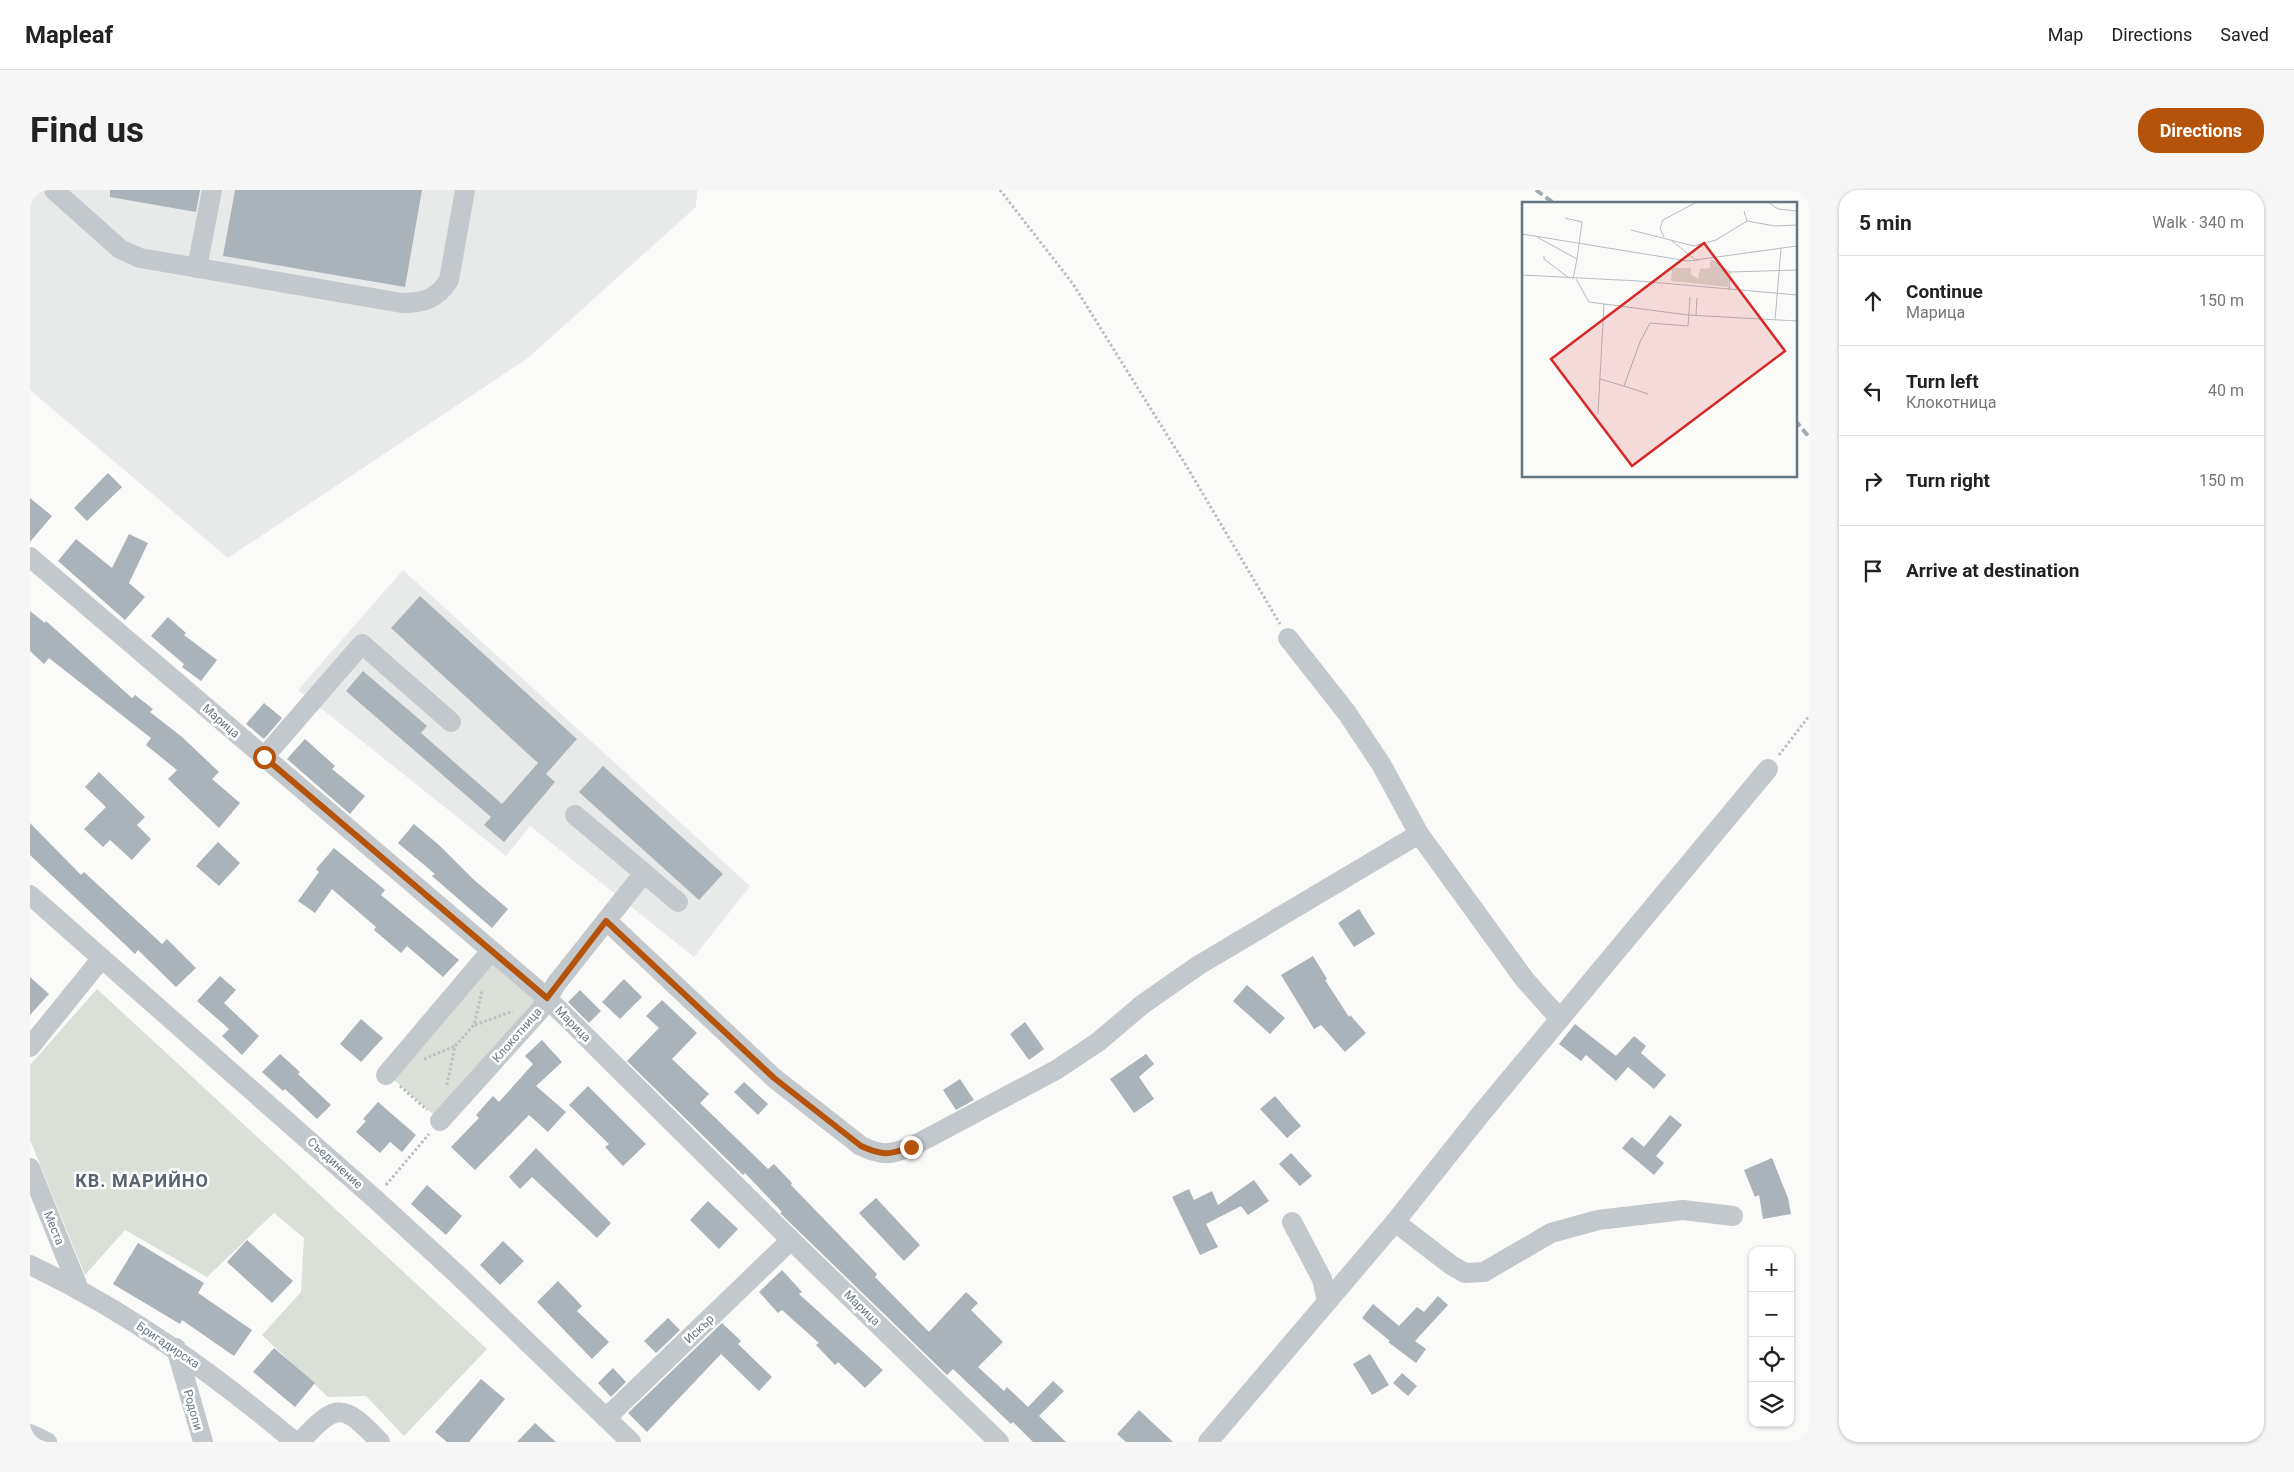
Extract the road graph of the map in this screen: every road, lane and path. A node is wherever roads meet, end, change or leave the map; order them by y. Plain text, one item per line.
1 (54, 190) edge
2 (212, 190) edge
3 (465, 190) edge
4 (1000, 190) edge
5 (197, 268) junction
6 (30, 557) edge
7 (1288, 638) joint
8 (1809, 716) edge
9 (451, 722) dead end
10 (264, 757) junction
11 (1768, 769) joint
12 (575, 815) dead end
13 (1419, 834) junction
14 (644, 873) junction
15 (30, 895) edge
16 (678, 902) dead end
17 (606, 921) junction
18 (491, 951) junction
19 (102, 958) junction
20 (482, 988) dead end
21 (547, 998) junction
22 (520, 1008) dead end
23 (1560, 1019) junction
24 (474, 1025) junction
25 (30, 1047) edge
26 (386, 1075) joint
27 (446, 1093) dead end
28 (440, 1121) junction
29 (30, 1168) edge
30 (374, 1198) junction
31 (1733, 1216) dead end
32 (1292, 1222) dead end
33 (1395, 1222) junction
34 (791, 1240) junction
35 (30, 1264) edge
36 (78, 1288) junction
37 (1327, 1301) junction
38 (176, 1348) junction
39 (606, 1418) junction
40 (30, 1434) edge
41 (47, 1442) edge
42 (203, 1442) edge
43 (295, 1442) edge
44 (300, 1442) edge
45 (380, 1442) edge
46 (630, 1442) edge
47 (999, 1442) edge
48 (1208, 1442) edge

1 - 5 street
2 - 5 street
3 - 5 street
4 - 7 path
6 - 10 street, Марица
7 - 13 street
8 - 11 path
9 - 10 street
10 - 18 street, Марица
11 - 23 street
12 - 14 street
13 - 17 street
13 - 23 street
14 - 16 street
14 - 17 street, Клокотница
15 - 19 street, Съединение
17 - 21 street, Клокотница
18 - 21 street, Марица
18 - 26 street
19 - 25 street
19 - 30 street, Съединение
20 - 24 path
21 - 28 street, Клокотница
21 - 34 street, Марица
22 - 24 path
23 - 33 street
24 - 27 path
26 - 28 path
28 - 30 path
29 - 36 street, Места
30 - 39 street, Съединение
31 - 33 street
32 - 37 street
33 - 37 street
34 - 39 street, Искър
34 - 47 street, Марица
35 - 36 street, Бригадирска
36 - 38 street, Бригадирска
37 - 48 street
38 - 42 street, Родопи
38 - 43 street, Бригадирска
39 - 46 street, Съединение
40 - 41 street
44 - 45 street

